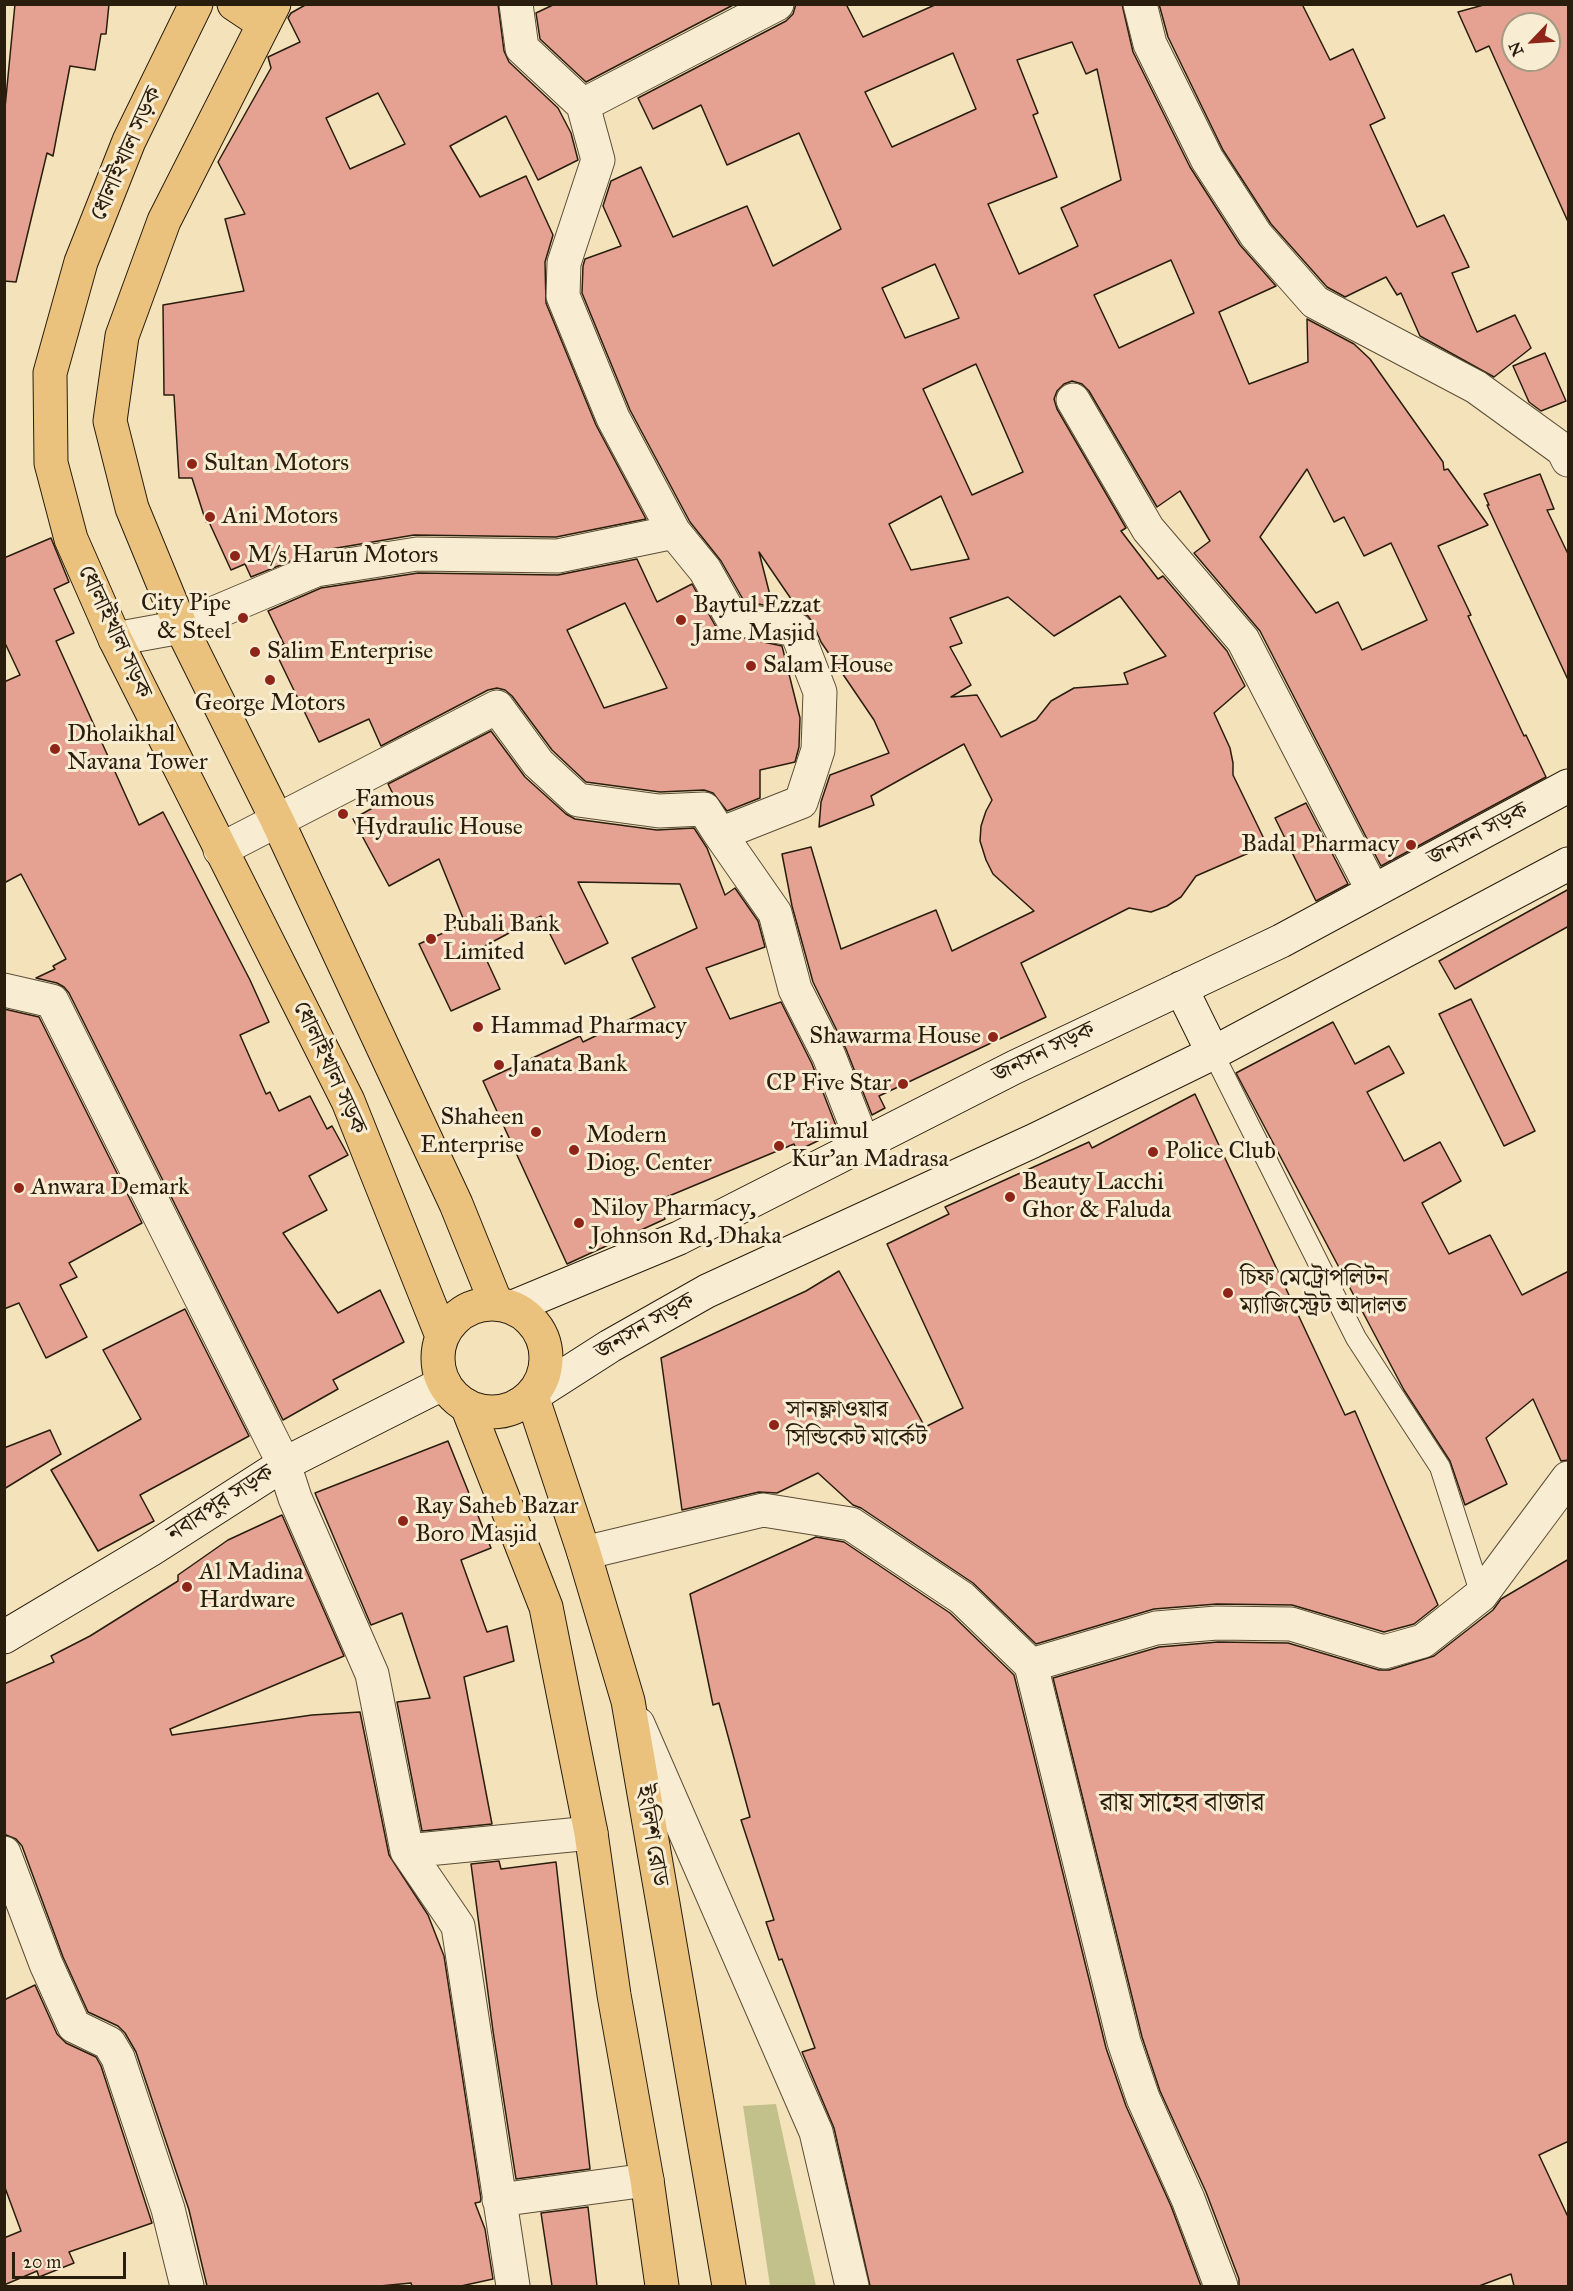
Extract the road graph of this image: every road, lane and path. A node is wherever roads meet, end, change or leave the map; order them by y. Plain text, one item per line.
1 (196, 4) edge
2 (234, 4) edge
3 (516, 4) edge
4 (777, 4) edge
5 (1140, 4) edge
6 (269, 14) edge
7 (584, 105) junction
8 (1072, 400) dead end
9 (1569, 460) edge
10 (674, 532) junction
11 (181, 627) junction
12 (115, 639) junction
13 (1569, 786) edge
14 (277, 820) junction
15 (720, 834) junction
16 (220, 850) junction
17 (1569, 864) edge
18 (1373, 891) junction
19 (1181, 988) junction
20 (4, 990) edge
21 (1213, 1053) junction
22 (863, 1143) junction
23 (505, 1305) junction
24 (442, 1336) junction
25 (444, 1383) junction
26 (532, 1396) junction
27 (467, 1406) junction
28 (284, 1464) junction
29 (1565, 1491) edge
30 (584, 1553) junction
31 (1480, 1594) junction
32 (4, 1637) edge
33 (1031, 1665) junction
34 (628, 1701) junction
35 (591, 1833) junction
36 (407, 1851) junction
37 (4, 1853) edge
38 (647, 2180) junction
39 (499, 2200) junction
40 (187, 2286) edge
41 (513, 2286) edge
42 (662, 2286) edge
43 (729, 2286) edge
44 (852, 2286) edge
45 (1221, 2286) edge

1 - 12 main road, ধোলাইখাল সড়ক
2 - 6 main road
3 - 7 street
4 - 7 street
5 - 9 street
6 - 11 main road
7 - 10 street
8 - 18 street
10 - 11 street
10 - 15 street
11 - 12 street
11 - 14 main road
12 - 16 main road, ধোলাইখাল সড়ক
13 - 18 street, জনসন সড়ক
14 - 15 street
14 - 16 street
14 - 23 main road
15 - 22 street
16 - 24 main road, ধোলাইখাল সড়ক
17 - 21 street, জনসন সড়ক
18 - 19 street, জনসন সড়ক
19 - 21 street
19 - 22 street, জনসন সড়ক
20 - 28 street
21 - 26 street, জনসন সড়ক
21 - 31 lane
22 - 23 street, জনসন সড়ক
23 - 24 main road
23 - 26 main road
24 - 25 main road
25 - 27 main road
25 - 28 street, নবাবপুর সড়ক
26 - 27 main road
26 - 30 main road, ইংলিশ রোড
27 - 35 main road
28 - 32 street, নবাবপুর সড়ক
28 - 36 street
29 - 31 street
30 - 33 street
30 - 34 main road, ইংলিশ রোড
31 - 33 street
33 - 45 street
34 - 43 main road, ইংলিশ রোড
34 - 44 street
35 - 36 street
35 - 38 main road
36 - 39 street
37 - 40 street
38 - 39 street
38 - 42 main road
39 - 41 street

